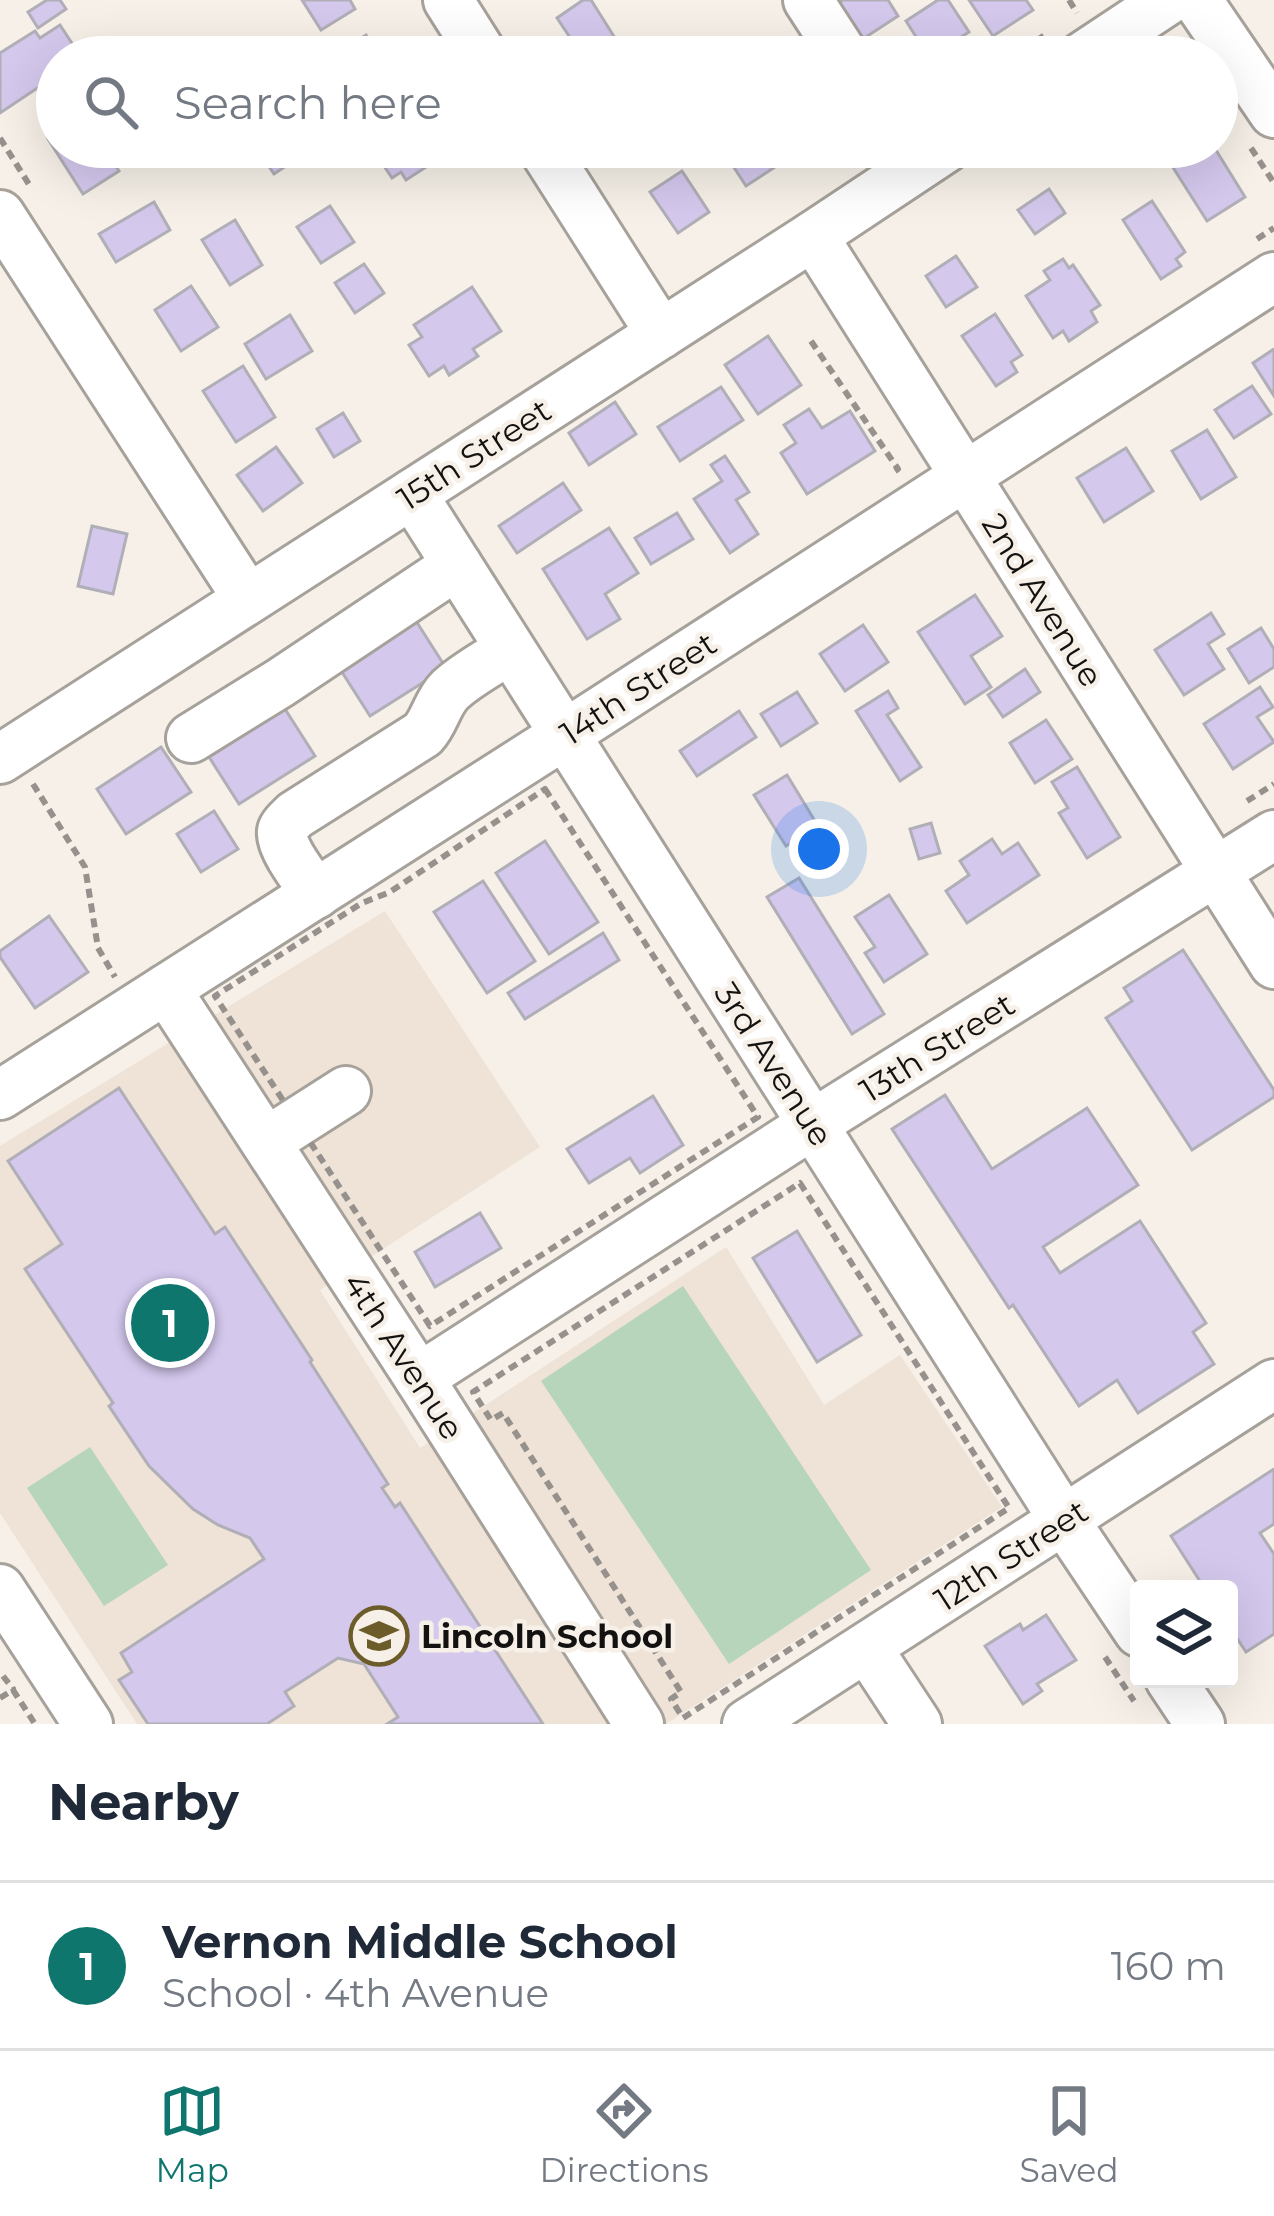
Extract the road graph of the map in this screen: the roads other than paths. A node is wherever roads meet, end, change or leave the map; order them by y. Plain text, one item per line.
1 (448, 0) edge
2 (808, 0) edge
3 (1168, 0) edge
4 (1197, 0) edge
5 (1080, 35) edge
6 (471, 36) edge
7 (831, 36) edge
8 (1222, 36) edge
9 (1238, 60) edge
10 (1274, 113) edge
11 (555, 168) edge
12 (903, 168) edge
13 (19, 206) edge
14 (813, 236) junction
15 (1274, 277) edge
16 (661, 334) junction
17 (965, 477) junction
18 (412, 494) junction
19 (457, 565) junction
20 (248, 599) junction
21 (510, 649) junction
22 (564, 736) junction
23 (191, 738) dead end
24 (14, 768) edge
25 (1274, 835) edge
26 (1216, 873) junction
27 (316, 894) junction
28 (1274, 964) edge
29 (166, 989) junction
30 (346, 1091) dead end
31 (0, 1095) edge
32 (813, 1124) junction
33 (282, 1132) junction
34 (419, 1378) junction
35 (1270, 1395) edge
36 (1064, 1520) junction
37 (0, 1588) edge
38 (13, 1638) edge
39 (1121, 1643) edge
40 (867, 1648) junction
41 (1154, 1693) edge
42 (88, 1724) edge
43 (639, 1724) edge
44 (747, 1724) edge
45 (917, 1724) edge
46 (1200, 1724) edge

1 - 6 street
2 - 7 street
3 - 5 street
4 - 8 street
9 - 10 street
11 - 16 street
12 - 14 street, 15th Street
13 - 20 street
14 - 16 street, 15th Street
14 - 17 street, 2nd Avenue
15 - 17 street, 14th Street
16 - 18 street, 15th Street
17 - 22 street, 14th Street
17 - 26 street, 2nd Avenue
18 - 19 street, 3rd Avenue
18 - 20 street, 15th Street
19 - 21 street, 3rd Avenue
19 - 23 street
20 - 24 street, 15th Street
21 - 22 street, 3rd Avenue
21 - 27 street
22 - 27 street, 14th Street
22 - 32 street, 3rd Avenue
25 - 26 street, 13th Street
26 - 28 street, 2nd Avenue
26 - 32 street, 13th Street
27 - 29 street, 14th Street
29 - 31 street, 14th Street
29 - 33 street, 4th Avenue
30 - 33 street
32 - 34 street, 13th Street
32 - 36 street, 3rd Avenue
33 - 34 street, 4th Avenue
34 - 43 street, 4th Avenue
35 - 36 street, 12th Street
36 - 39 street, 3rd Avenue
36 - 40 street, 12th Street
37 - 38 street
38 - 42 street
40 - 44 street, 12th Street
40 - 45 street
41 - 46 street

